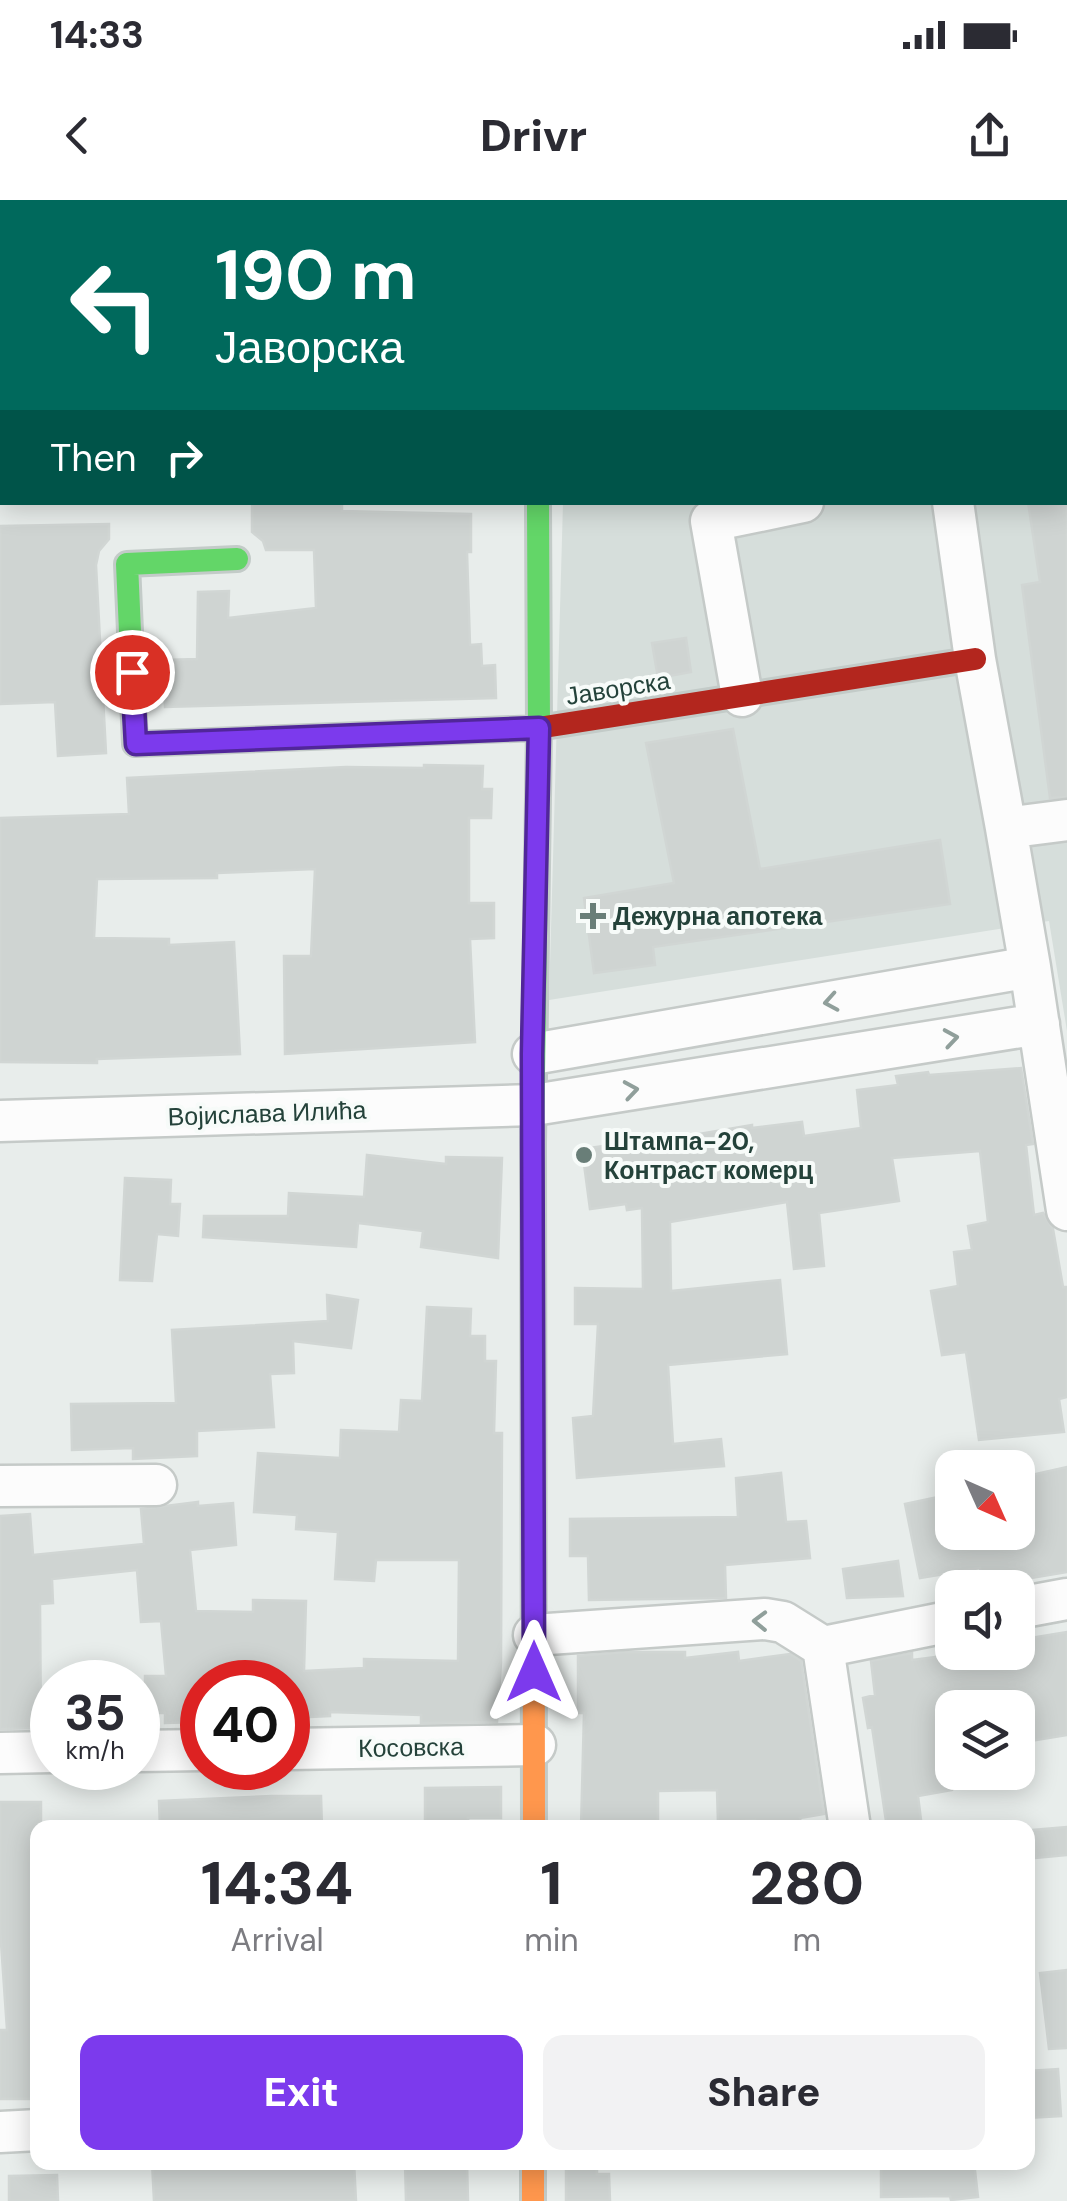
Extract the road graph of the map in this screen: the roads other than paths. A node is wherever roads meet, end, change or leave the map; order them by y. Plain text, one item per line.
1 (538, 505) edge
2 (788, 505) edge
3 (952, 505) edge
4 (236, 559) dead end
5 (975, 660) junction
6 (742, 696) junction
7 (539, 728) junction
8 (1067, 820) edge
9 (1006, 828) junction
10 (1030, 967) junction
11 (1039, 1024) junction
12 (532, 1054) junction
13 (534, 1105) junction
14 (0, 1121) edge
15 (1067, 1210) edge
16 (156, 1484) dead end
17 (0, 1486) edge
18 (1067, 1598) edge
19 (1035, 1605) edge
20 (935, 1624) edge
21 (534, 1635) junction
22 (823, 1646) junction
23 (535, 1745) junction
24 (310, 1749) edge
25 (30, 1752) edge
26 (0, 1753) edge
27 (534, 1820) edge
28 (849, 1820) edge
29 (30, 2130) edge
30 (0, 2132) edge
31 (533, 2170) edge
32 (533, 2201) edge

1 - 7 street
2 - 6 street
3 - 5 street
4 - 7 street, Јаворска
5 - 6 street, Јаворска
5 - 9 street
6 - 7 street, Јаворска
7 - 12 street
8 - 9 street
9 - 10 street
10 - 11 street
10 -> 12 street
13 -> 11 street, Војислава Илића
11 - 15 street
12 - 13 street
13 - 14 street, Војислава Илића
13 - 21 street
16 - 17 street
18 - 19 street
20 - 22 street
22 -> 21 street
21 - 23 street
22 - 28 street
23 - 24 street, Косовска
23 - 27 street
25 - 26 street
29 - 30 street
31 - 32 street

